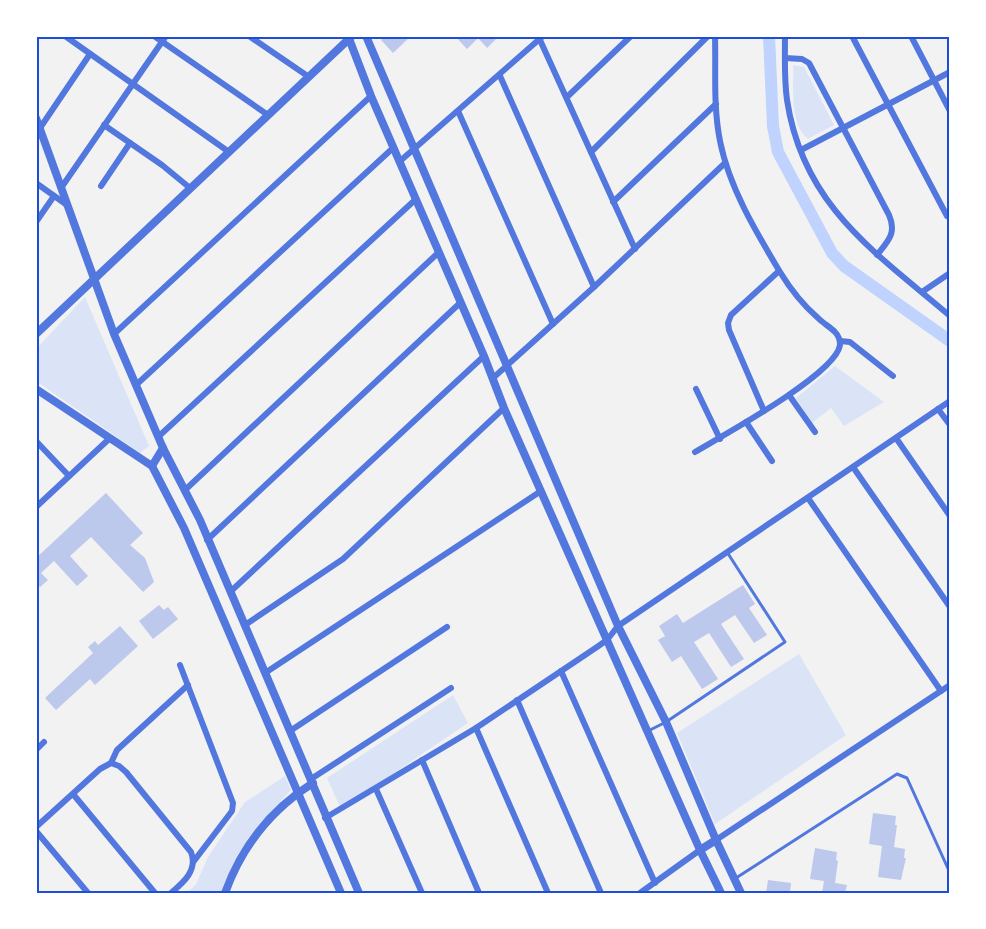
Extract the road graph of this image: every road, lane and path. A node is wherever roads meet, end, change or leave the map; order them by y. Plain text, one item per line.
1 (65, 36) edge
2 (154, 36) edge
3 (249, 36) edge
4 (366, 36) edge
5 (632, 36) edge
6 (708, 36) edge
7 (715, 36) edge
8 (785, 36) edge
9 (852, 36) edge
10 (911, 36) edge
11 (349, 37) edge
12 (542, 38) edge
13 (164, 39) edge
14 (90, 54) junction
15 (785, 58) junction
16 (950, 72) edge
17 (500, 76) junction
18 (309, 77) junction
19 (934, 80) junction
20 (133, 84) junction
21 (371, 96) junction
22 (567, 97) junction
23 (716, 104) junction
24 (888, 104) junction
25 (458, 111) junction
26 (950, 111) edge
27 (268, 115) junction
28 (36, 118) edge
29 (104, 125) junction
30 (40, 128) junction
31 (843, 128) junction
32 (130, 143) junction
33 (393, 148) junction
34 (414, 149) junction
35 (801, 150) junction
36 (229, 152) junction
37 (591, 152) junction
38 (399, 162) junction
39 (725, 163) junction
40 (36, 183) edge
41 (101, 186) dead end
42 (61, 188) junction
43 (190, 189) junction
44 (54, 196) junction
45 (416, 199) junction
46 (614, 202) junction
47 (67, 205) junction
48 (947, 216) dead end
49 (36, 222) edge
50 (634, 249) junction
51 (439, 252) junction
52 (878, 255) junction
53 (779, 271) junction
54 (950, 273) edge
55 (93, 279) junction
56 (594, 287) junction
57 (922, 292) junction
58 (460, 303) junction
59 (950, 316) edge
60 (552, 324) junction
61 (36, 334) edge
62 (114, 334) junction
63 (840, 341) junction
64 (484, 356) junction
65 (506, 365) junction
66 (893, 376) dead end
67 (493, 378) junction
68 (136, 385) junction
69 (36, 389) edge
70 (696, 389) dead end
71 (789, 395) junction
72 (950, 401) edge
73 (504, 408) junction
74 (938, 409) junction
75 (764, 411) junction
76 (746, 422) junction
77 (950, 425) edge
78 (815, 432) dead end
79 (158, 437) junction
80 (896, 438) junction
81 (109, 439) junction
82 (720, 439) junction
83 (36, 441) edge
84 (163, 448) junction
85 (695, 452) dead end
86 (772, 461) dead end
87 (152, 466) junction
88 (853, 467) junction
89 (69, 476) junction
90 (185, 490) junction
91 (542, 491) junction
92 (808, 498) junction
93 (36, 507) edge
94 (950, 516) edge
95 (207, 540) junction
96 (728, 552) junction
97 (230, 592) junction
98 (950, 607) edge
99 (245, 625) junction
100 (618, 626) junction
101 (447, 627) dead end
102 (607, 640) junction
103 (180, 665) dead end
104 (561, 671) junction
105 (265, 673) junction
106 (950, 685) edge
107 (188, 686) junction
108 (451, 688) dead end
109 (941, 691) junction
110 (517, 700) junction
111 (666, 722) junction
112 (476, 728) junction
113 (290, 731) junction
114 (648, 731) junction
115 (44, 742) dead end
116 (36, 749) edge
117 (422, 760) junction
118 (111, 763) junction
119 (312, 781) junction
120 (376, 789) junction
121 (298, 793) junction
122 (73, 794) junction
123 (326, 818) junction
124 (36, 829) edge
125 (716, 840) junction
126 (700, 850) junction
127 (194, 861) junction
128 (950, 873) edge
129 (735, 879) junction
130 (655, 883) junction
131 (88, 893) edge
132 (154, 893) edge
133 (171, 893) edge
134 (225, 893) edge
135 (341, 893) edge
136 (359, 893) edge
137 (422, 893) edge
138 (479, 893) edge
139 (548, 893) edge
140 (602, 893) edge
141 (640, 893) edge
142 (721, 893) edge
143 (741, 893) edge

1 - 14 street
2 - 13 street
3 - 18 street
4 - 34 street
5 - 22 street
6 - 37 street
7 - 23 street
8 - 15 street
9 - 24 street
10 - 19 street
11 - 18 street
11 - 21 street
12 - 17 street
12 - 22 street
13 - 20 street
13 - 27 street
14 - 20 street
14 - 30 street
15 - 31 street
15 - 35 street
16 - 19 street
17 - 25 street
17 - 56 street
18 - 27 street
19 - 24 street
19 - 26 street
20 - 29 street
20 - 36 street
21 - 33 street
21 - 62 street
22 - 37 street
23 - 39 street
23 - 46 street
24 - 31 street
24 - 48 street
25 - 34 street
25 - 60 street
27 - 36 street
28 - 30 street
29 - 32 street
29 - 42 street
30 - 42 street
31 - 35 street
31 - 52 street
32 - 41 street
32 - 43 street
33 - 38 street
33 - 68 street
34 - 38 street
34 - 65 street
35 - 52 street
36 - 43 street
37 - 46 street
38 - 45 street
39 - 50 street
39 - 53 street
40 - 44 street
42 - 47 street
43 - 55 street
44 - 47 street
44 - 49 street
45 - 51 street
45 - 79 street
46 - 50 street
47 - 55 street
50 - 56 street
51 - 58 street
51 - 90 street
52 - 57 street
53 - 63 street
53 - 75 street
54 - 57 street
55 - 61 street
55 - 62 street
56 - 60 street
57 - 59 street
58 - 64 street
58 - 95 street
60 - 65 street
62 - 68 street
63 - 66 street
63 - 71 street
64 - 67 street
64 - 97 street
65 - 67 street
65 - 100 street
67 - 73 street
68 - 79 street
69 - 81 street
70 - 82 street
71 - 75 street
71 - 78 street
72 - 74 street
73 - 91 street
73 - 99 street
74 - 77 street
74 - 80 street
75 - 76 street
76 - 82 street
76 - 86 street
79 - 84 street
80 - 88 street
80 - 94 street
81 - 87 street
81 - 89 street
82 - 85 street
83 - 89 street
84 - 87 street
84 - 90 street
87 - 121 street
88 - 92 street
88 - 98 street
89 - 93 street
90 - 95 street
91 - 102 street
91 - 105 street
92 - 96 street
92 - 109 street
95 - 97 street
96 - 100 street
96 - 111 lane
97 - 99 street
99 - 105 street
100 - 102 street
100 - 111 street
101 - 113 street
102 - 104 street
102 - 114 street
103 - 107 street
104 - 110 street
104 - 130 street
105 - 113 street
106 - 109 street
107 - 118 street
107 - 127 street
108 - 119 street
109 - 125 street
110 - 112 street
110 - 140 street
111 - 114 lane
111 - 125 street
112 - 117 street
112 - 139 street
113 - 119 street
114 - 126 street
115 - 116 street
117 - 120 street
117 - 138 street
118 - 122 street
118 - 127 street
119 - 121 street
119 - 123 street
120 - 123 street
120 - 137 street
121 - 134 street
121 - 135 street
122 - 124 street
122 - 132 street
123 - 136 street
124 - 131 street
125 - 126 street
125 - 129 street
126 - 130 street
126 - 142 street
127 - 133 street
128 - 129 lane
129 - 143 street
130 - 141 street

